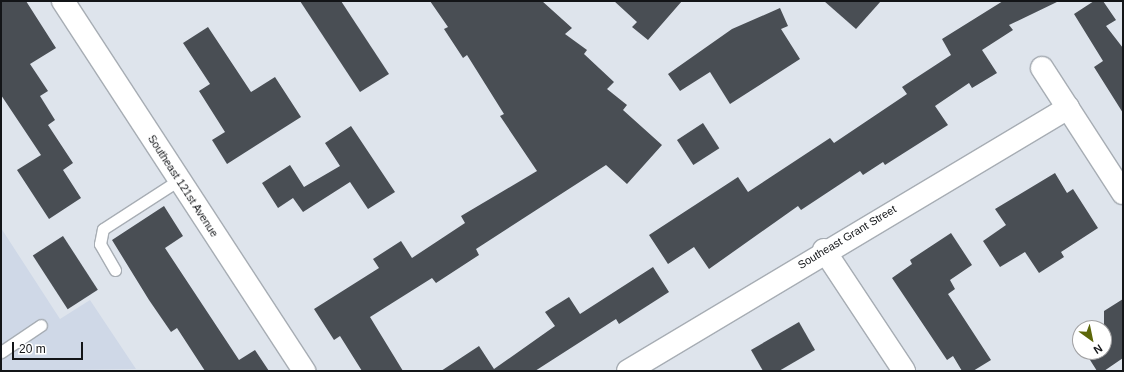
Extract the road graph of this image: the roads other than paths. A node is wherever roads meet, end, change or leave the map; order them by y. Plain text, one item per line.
1 (63, 1) edge
2 (1042, 68) dead end
3 (1068, 108) junction
4 (179, 180) junction
5 (1123, 193) edge
6 (824, 250) junction
7 (115, 270) dead end
8 (41, 325) dead end
9 (1, 352) edge
10 (304, 371) edge
11 (628, 371) edge
12 (904, 371) edge

1 - 4 street, Southeast 121st Avenue
2 - 3 street
3 - 5 street
3 - 6 street, Southeast Grant Street
4 - 7 lane
4 - 10 street, Southeast 121st Avenue
6 - 11 street, Southeast Grant Street
6 - 12 street
8 - 9 lane

